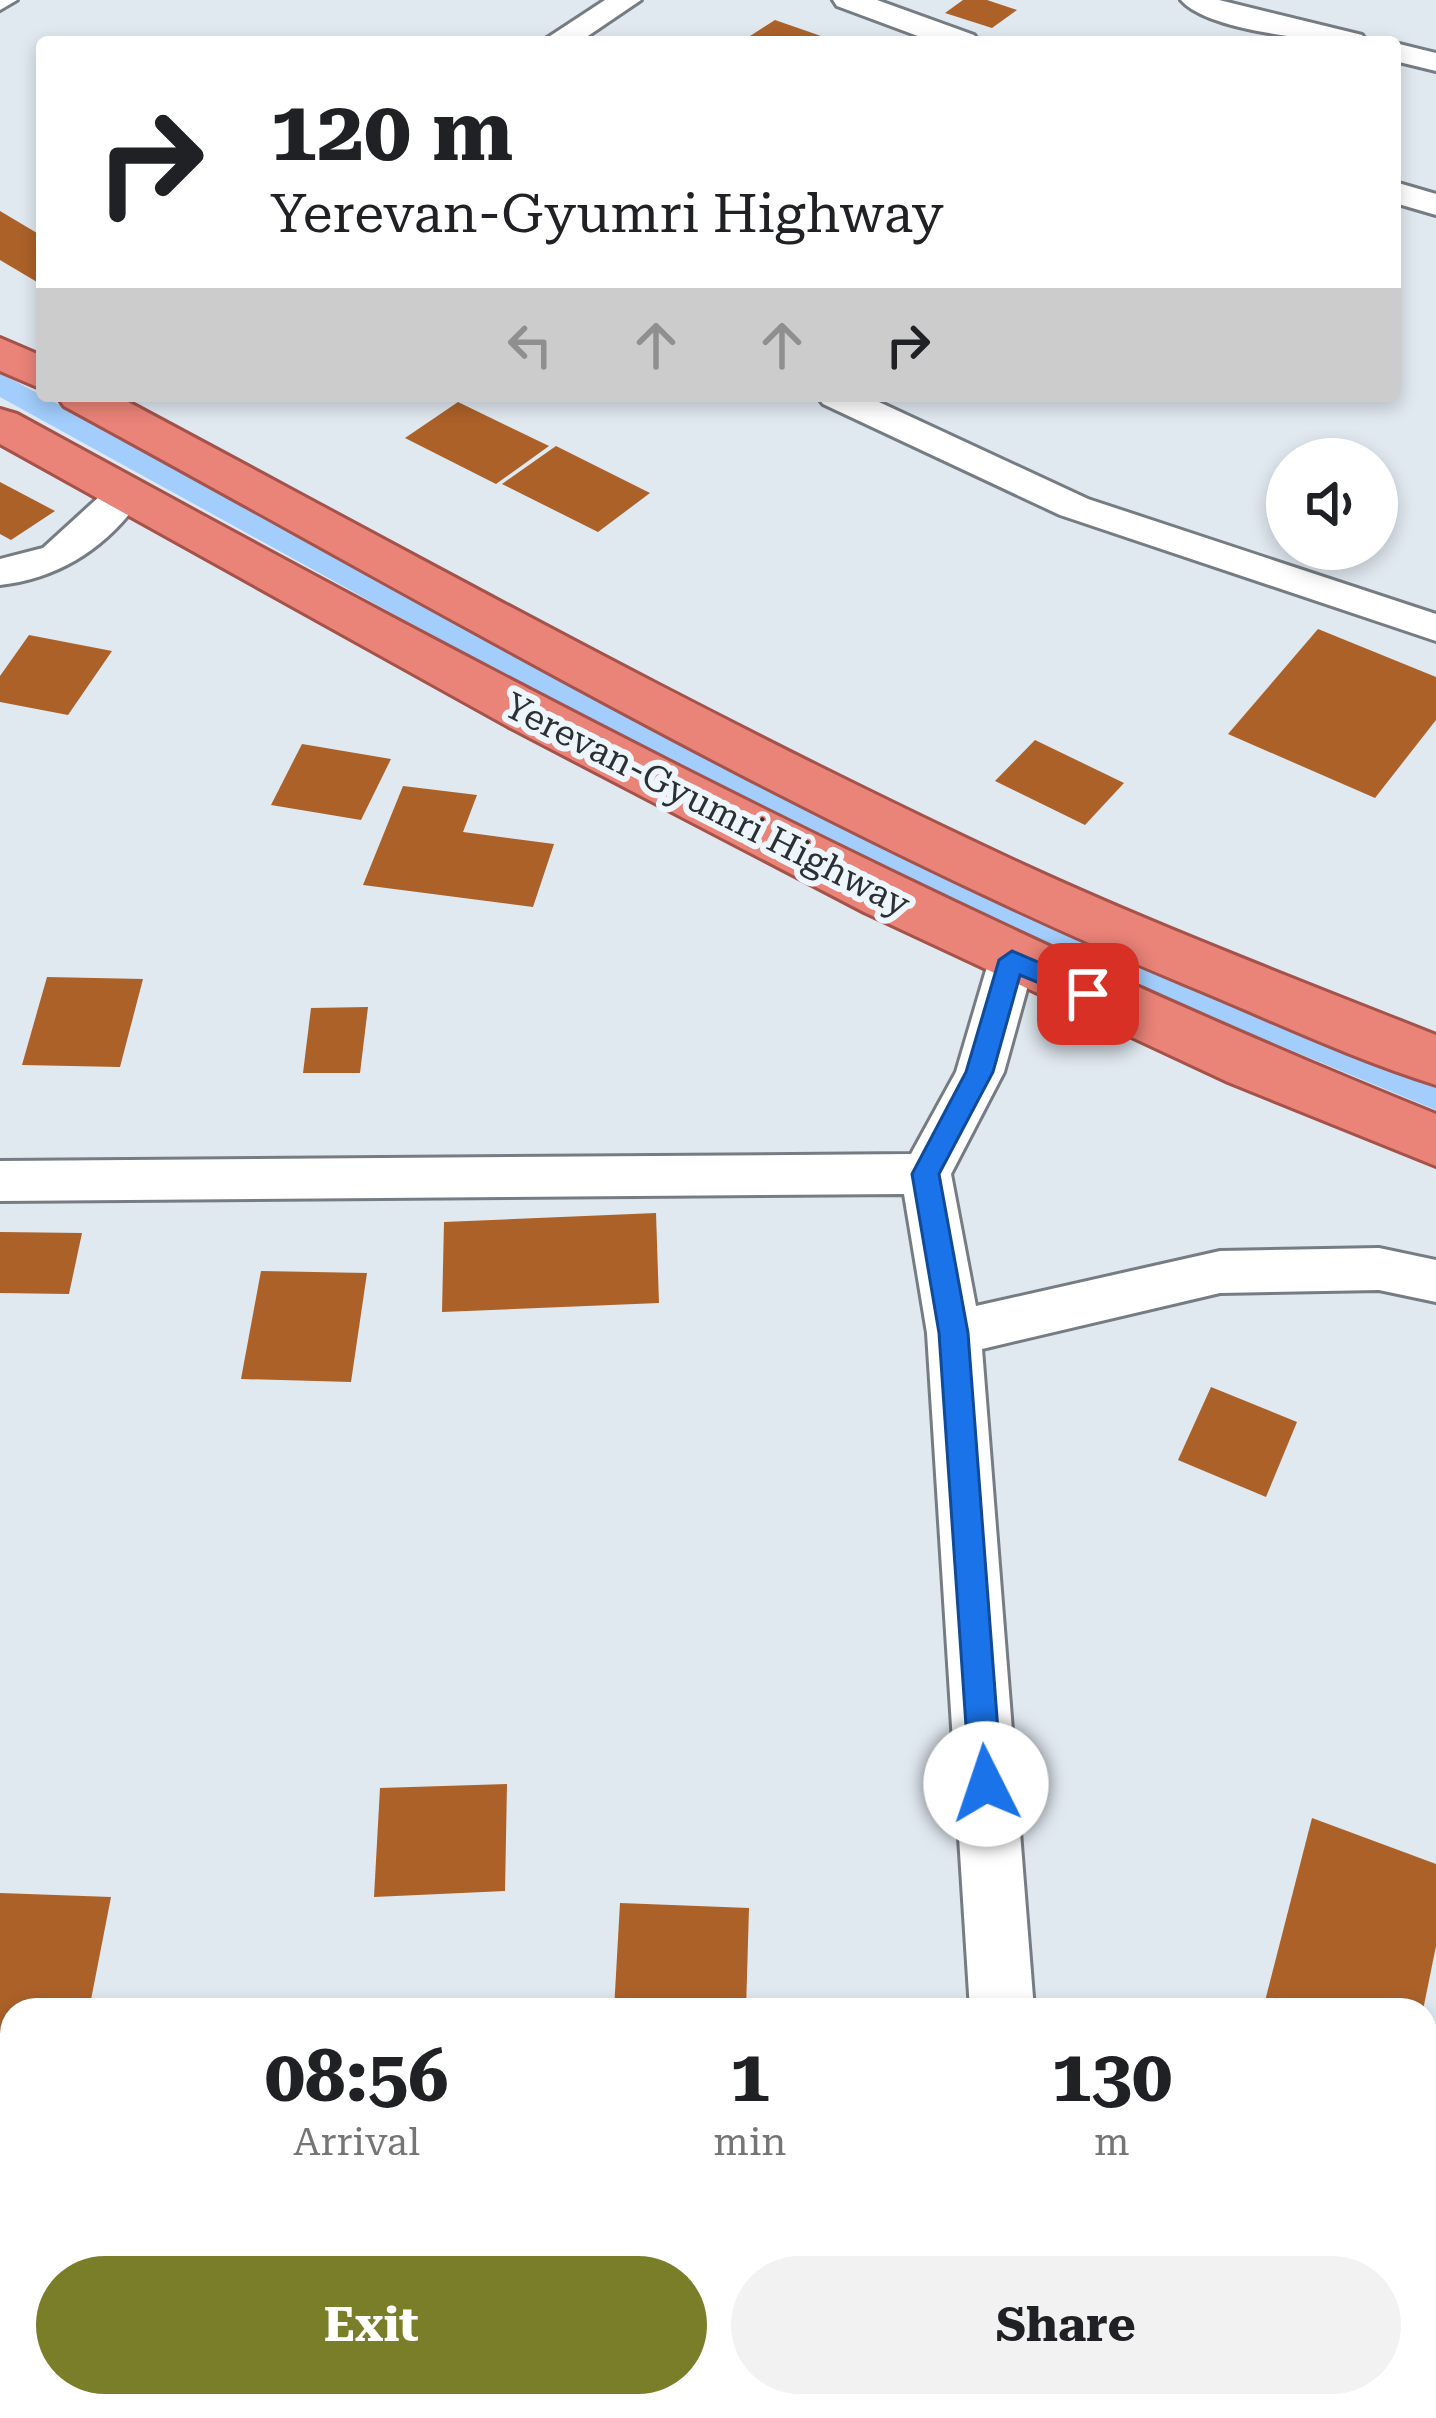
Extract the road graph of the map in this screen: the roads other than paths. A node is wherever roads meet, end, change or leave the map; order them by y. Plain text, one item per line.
1 (626, 0) edge
2 (848, 0) edge
3 (1196, 0) edge
4 (566, 36) edge
5 (947, 36) edge
6 (1326, 36) edge
7 (1401, 53) edge
8 (1436, 62) edge
9 (1401, 194) edge
10 (1436, 205) edge
11 (92, 402) edge
12 (849, 402) edge
13 (0, 424) edge
14 (126, 494) junction
15 (0, 572) edge
16 (1436, 628) edge
17 (1012, 960) junction
18 (1436, 1061) edge
19 (1436, 1141) edge
20 (926, 1174) junction
21 (0, 1180) edge
22 (1436, 1281) edge
23 (954, 1333) junction
24 (1001, 1998) edge

1 - 4 street
2 - 5 street
3 - 6 street
7 - 8 street
9 - 10 street
11 - 18 highway, Yerevan-Gyumri Highway
12 - 16 street
13 - 14 highway, Yerevan-Gyumri Highway
14 - 15 street
14 - 17 highway, Yerevan-Gyumri Highway
17 - 19 highway, Yerevan-Gyumri Highway
17 - 20 street
20 - 21 street
20 - 23 street
22 - 23 street
23 - 24 street

